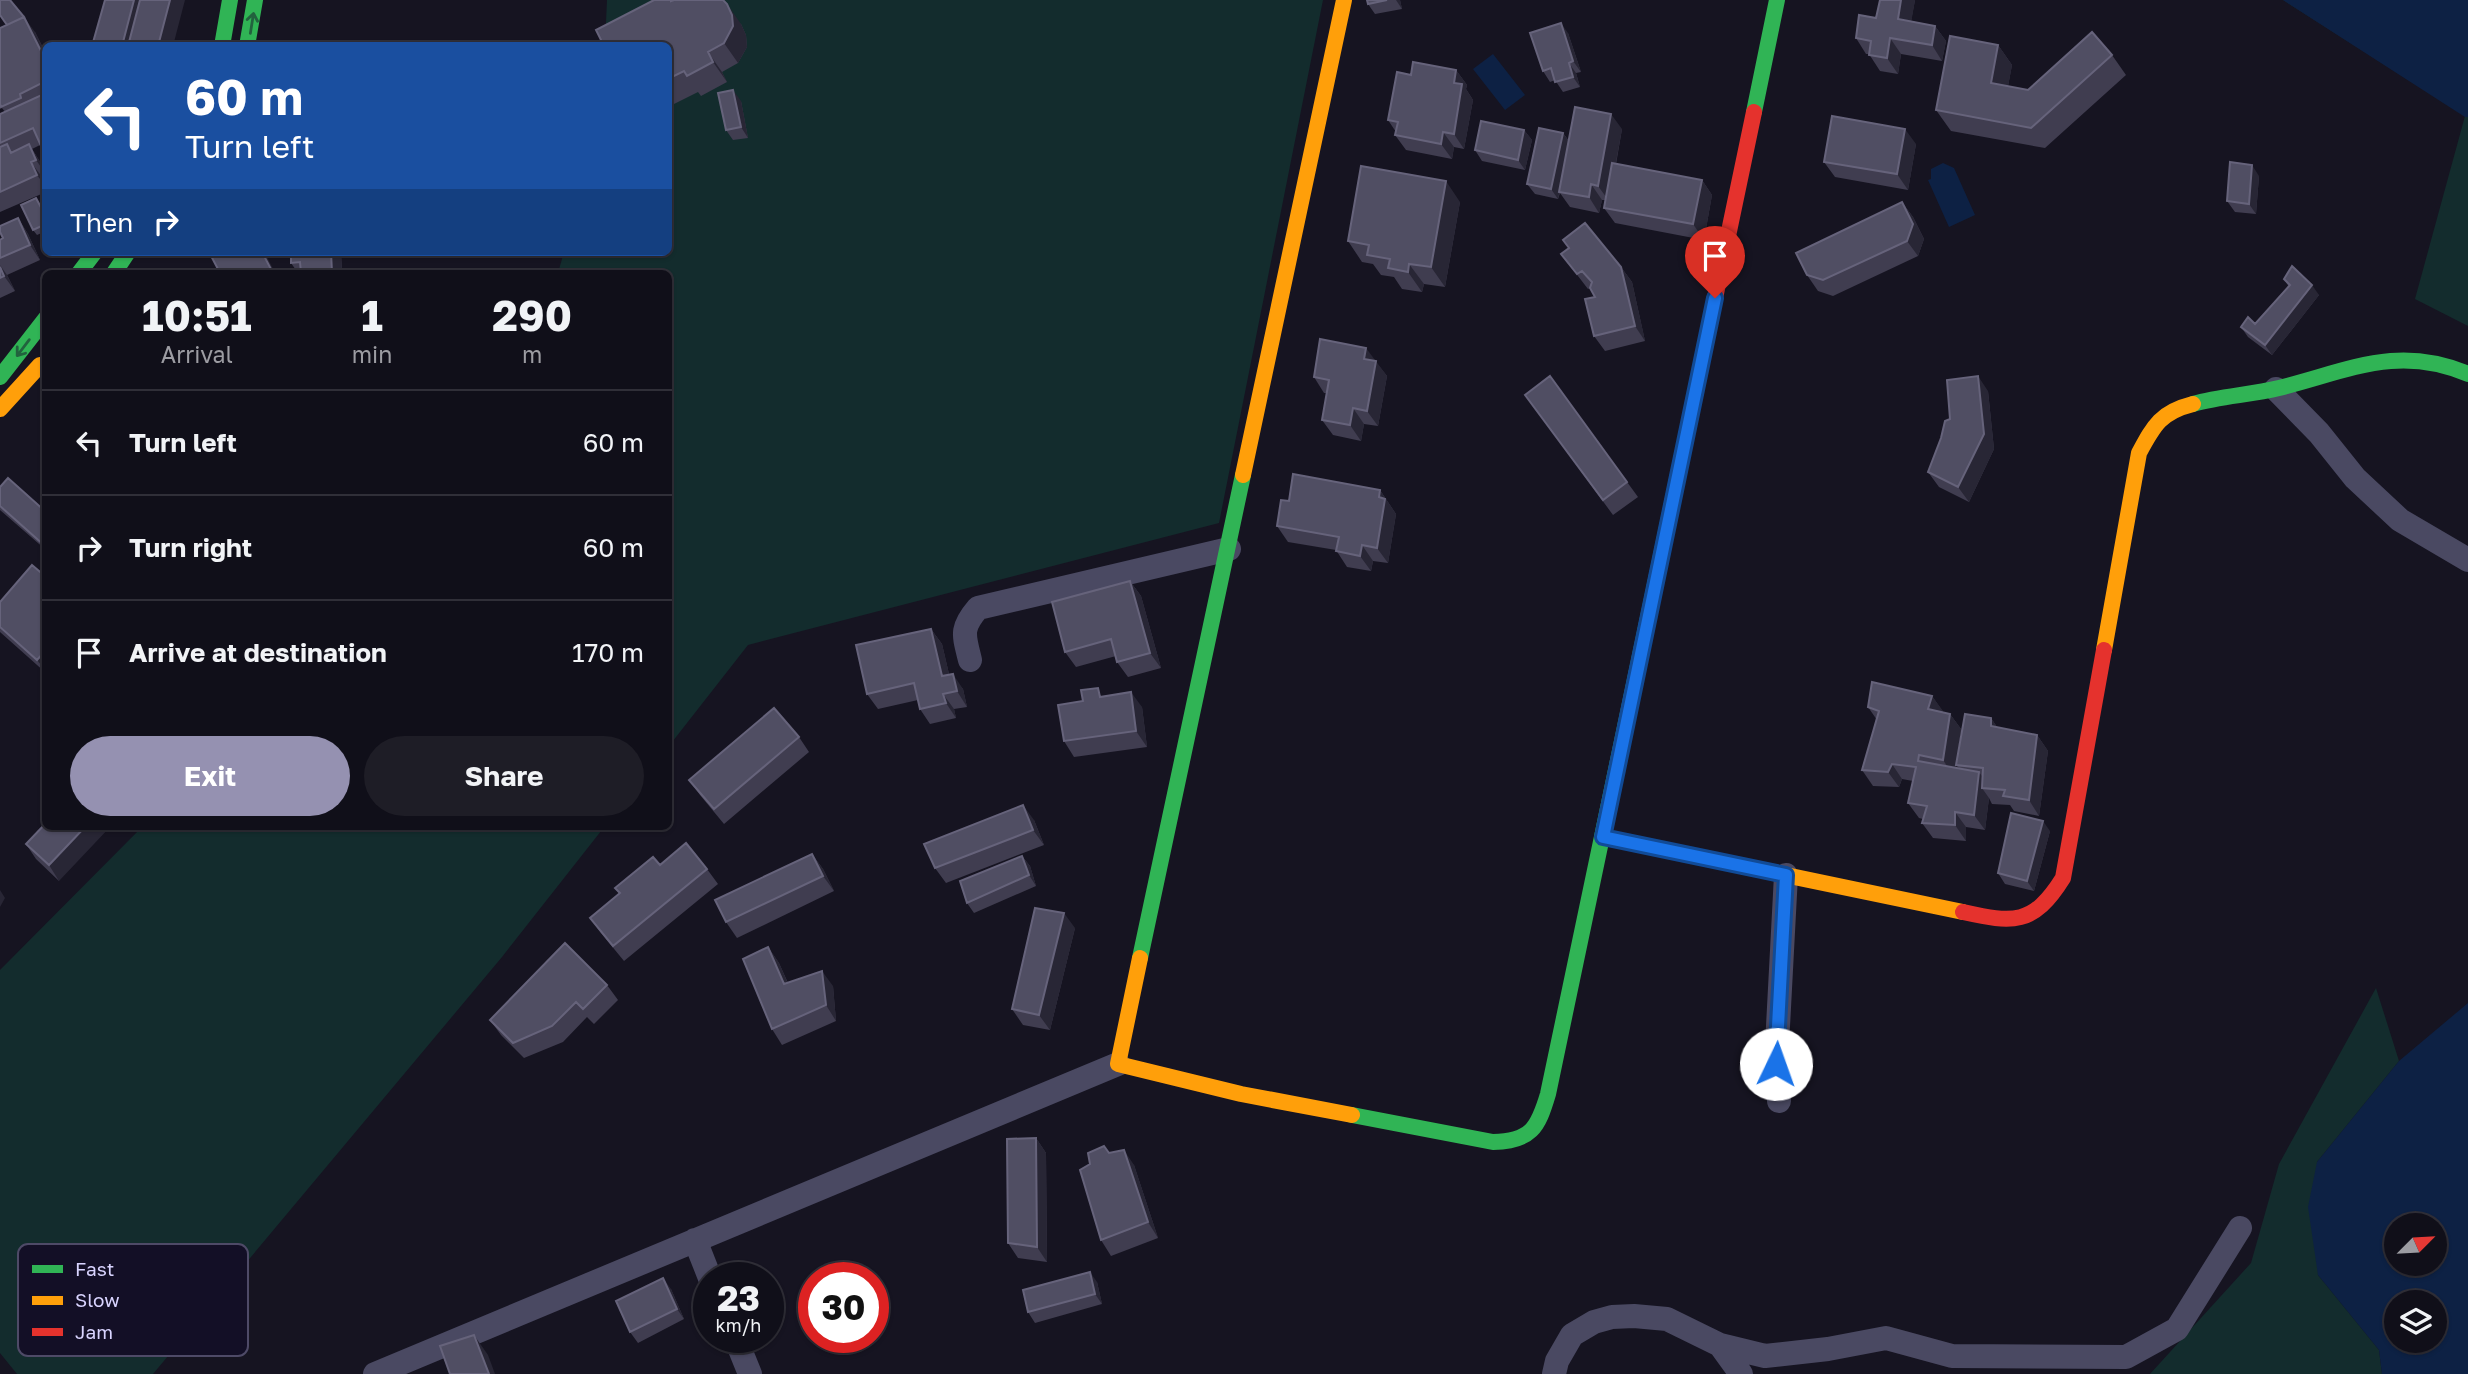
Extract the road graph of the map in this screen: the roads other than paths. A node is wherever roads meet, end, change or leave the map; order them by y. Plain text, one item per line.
1 (230, 0) edge
2 (255, 0) edge
3 (1344, 0) edge
4 (1777, 0) edge
5 (223, 42) edge
6 (248, 42) edge
7 (92, 256) edge
8 (81, 270) edge
9 (42, 325) edge
10 (42, 361) edge
11 (2468, 374) edge
12 (2276, 389) junction
13 (4, 391) edge
14 (1229, 549) junction
15 (2468, 560) edge
16 (970, 660) dead end
17 (1603, 837) junction
18 (1786, 875) junction
19 (1118, 1064) junction
20 (1779, 1101) dead end
21 (2240, 1228) dead end
22 (695, 1240) junction
23 (704, 1262) edge
24 (1720, 1345) junction
25 (741, 1353) edge
26 (375, 1374) edge
27 (750, 1374) edge
28 (1554, 1374) edge
29 (1741, 1374) edge

1 - 5 street
6 -> 2 street
3 - 14 street
4 - 17 street
7 - 8 street
9 -> 13 street
10 - 13 street
11 - 12 street
12 - 15 street
12 - 18 street
14 - 16 street
14 - 19 street
17 - 18 street
17 - 19 street
18 - 20 street
19 - 22 street
21 - 24 street
22 - 23 street
22 - 26 street
24 - 28 street
24 - 29 street
25 - 27 street

